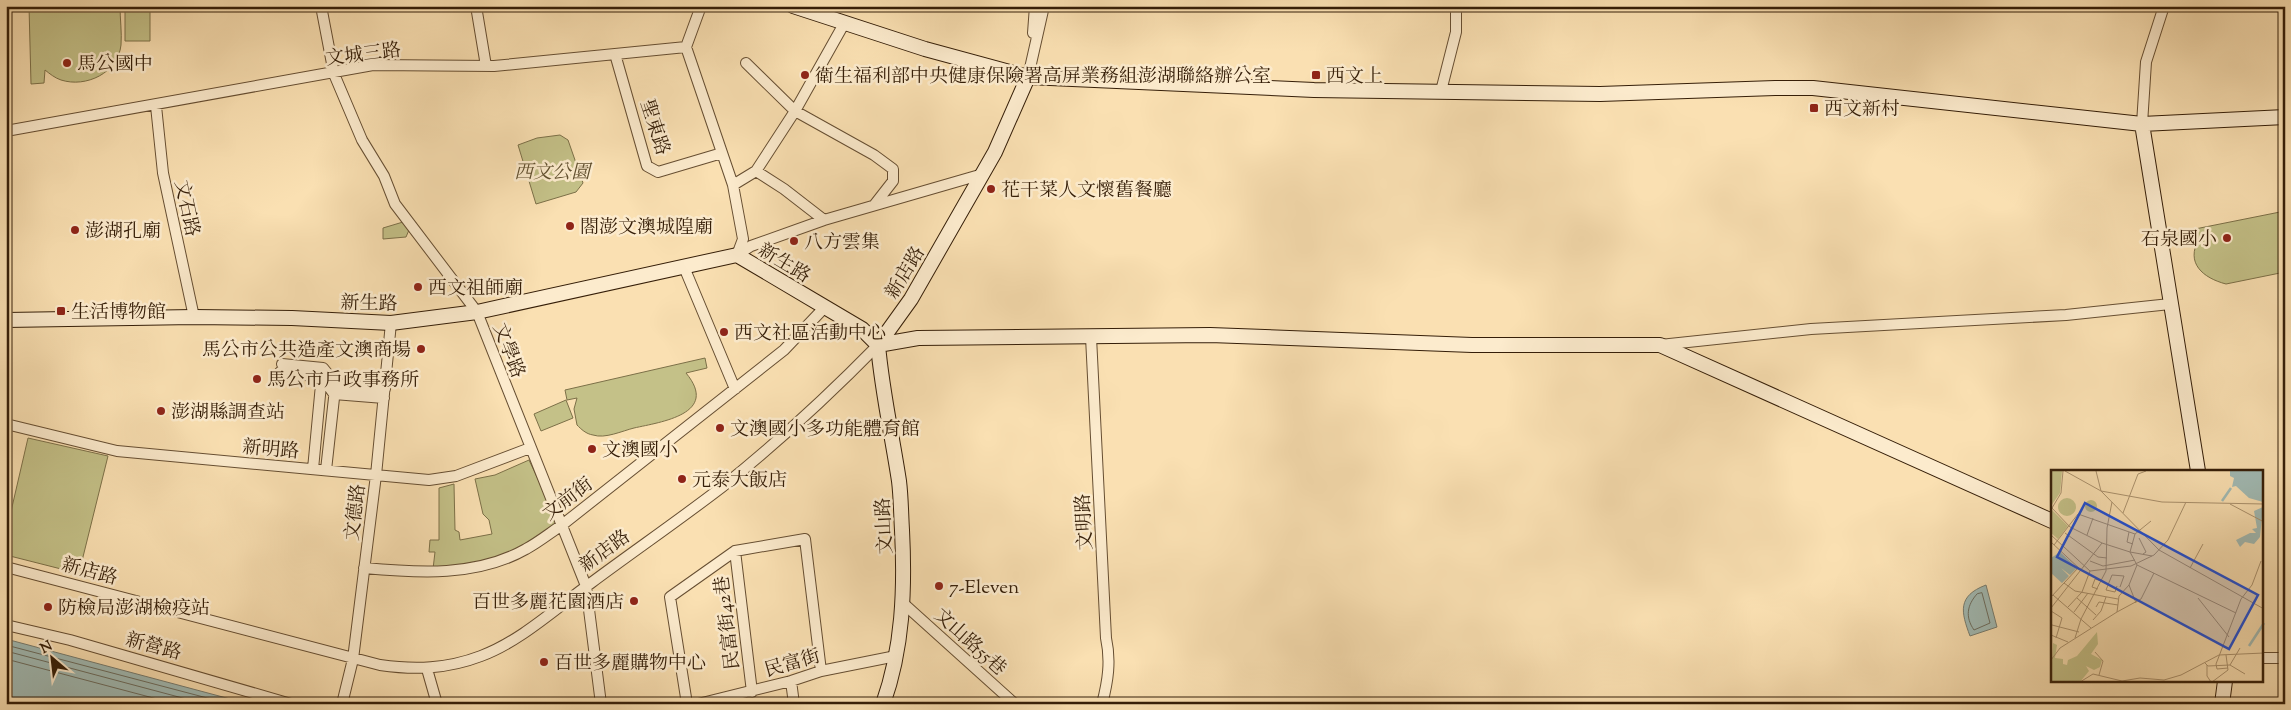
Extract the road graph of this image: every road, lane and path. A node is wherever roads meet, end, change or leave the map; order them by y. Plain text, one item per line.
1 (321, 6) edge
2 (476, 6) edge
3 (701, 6) edge
4 (793, 6) edge
5 (1036, 6) edge
6 (1044, 6) edge
7 (1456, 6) edge
8 (2164, 6) edge
9 (845, 22) junction
10 (686, 47) junction
11 (615, 54) junction
12 (746, 63) dead end
13 (486, 66) junction
14 (334, 74) junction
15 (1028, 77) junction
16 (1441, 91) junction
17 (156, 106) junction
18 (795, 111) junction
19 (2285, 117) edge
20 (2142, 124) junction
21 (6, 131) edge
22 (722, 153) junction
23 (756, 171) junction
24 (983, 174) junction
25 (733, 186) junction
26 (875, 204) junction
27 (824, 220) junction
28 (737, 255) junction
29 (684, 267) junction
30 (2170, 304) junction
31 (824, 308) junction
32 (476, 312) junction
33 (194, 317) junction
34 (6, 320) edge
35 (392, 323) junction
36 (1092, 337) junction
37 (878, 345) junction
38 (1660, 345) junction
39 (281, 368) dead end
40 (322, 373) junction
41 (335, 389) junction
42 (735, 389) junction
43 (384, 394) junction
44 (6, 424) edge
45 (530, 448) junction
46 (313, 469) junction
47 (326, 470) junction
48 (2198, 470) edge
49 (376, 475) junction
50 (2051, 521) edge
51 (562, 525) junction
52 (735, 551) junction
53 (6, 567) edge
54 (364, 568) junction
55 (586, 586) junction
56 (904, 604) junction
57 (6, 625) edge
58 (896, 656) junction
59 (2264, 658) edge
60 (2285, 658) edge
61 (353, 659) junction
62 (427, 669) junction
63 (821, 671) junction
64 (791, 681) junction
65 (2225, 682) edge
66 (752, 692) junction
67 (286, 703) edge
68 (342, 704) edge
69 (437, 704) edge
70 (601, 704) edge
71 (687, 704) edge
72 (698, 704) edge
73 (794, 704) edge
74 (883, 704) edge
75 (1014, 704) edge
76 (1102, 704) edge
77 (2222, 704) edge

1 - 14 street, 文學路
2 - 13 street
3 - 10 street
4 - 9 main road
5 - 15 street
6 - 15 street
7 - 16 street
8 - 20 street
9 - 15 main road
9 - 18 street
10 - 11 street, 文城三路
10 - 22 street
11 - 13 street, 文城三路
11 - 22 street, 聖東路
12 - 18 street
13 - 14 street, 文城三路
14 - 17 street, 文城三路
14 - 32 street, 文學路
15 - 16 main road
15 - 24 main road, 新店路
16 - 20 main road
17 - 21 street, 文城三路
17 - 33 street, 文石路
18 - 23 street
18 - 26 street
19 - 20 main road
20 - 30 main road
22 - 25 street
23 - 25 street
23 - 27 street
24 - 26 street
24 - 37 main road, 新店路
25 - 28 street
26 - 27 street
27 - 28 street
28 - 29 main road, 新生路
28 - 31 main road, 新生路
29 - 32 main road, 新生路
29 - 42 street
30 - 38 street
30 - 48 main road
31 - 37 main road, 新生路
31 - 42 street, 文前街
32 - 35 main road, 新生路
32 - 45 street, 文學路
33 - 34 main road, 新生路
33 - 35 main road, 新生路
35 - 43 street, 文德路
36 - 37 main road
36 - 38 main road
36 - 76 street, 文明路
37 - 55 street, 新店路
37 - 56 main road, 文山路
38 - 50 main road
39 - 40 street
40 - 41 street
40 - 46 street
41 - 43 street
41 - 47 street
42 - 51 street, 文前街
43 - 49 street, 文德路
44 - 46 street, 新明路
45 - 49 street, 新明路
45 - 51 street, 文學路
46 - 47 street, 新明路
47 - 49 street, 新明路
49 - 54 street, 文德路
51 - 54 street, 文前街
51 - 55 street, 文學路
52 - 63 street
52 - 66 street, 民富街42巷
52 - 71 street
53 - 61 street, 新店路
54 - 61 street, 文德路
55 - 62 street, 新店路
55 - 70 street, 文學路
56 - 58 main road, 文山路
56 - 75 street, 文山路55巷
57 - 67 street, 新營路
58 - 63 street, 民富街
58 - 74 main road, 文山路
59 - 60 street
61 - 62 street, 新店路
61 - 68 street, 文德路
62 - 69 street
63 - 64 street, 民富街
64 - 66 street, 民富街
64 - 73 street
65 - 77 main road
66 - 72 street, 民富街

